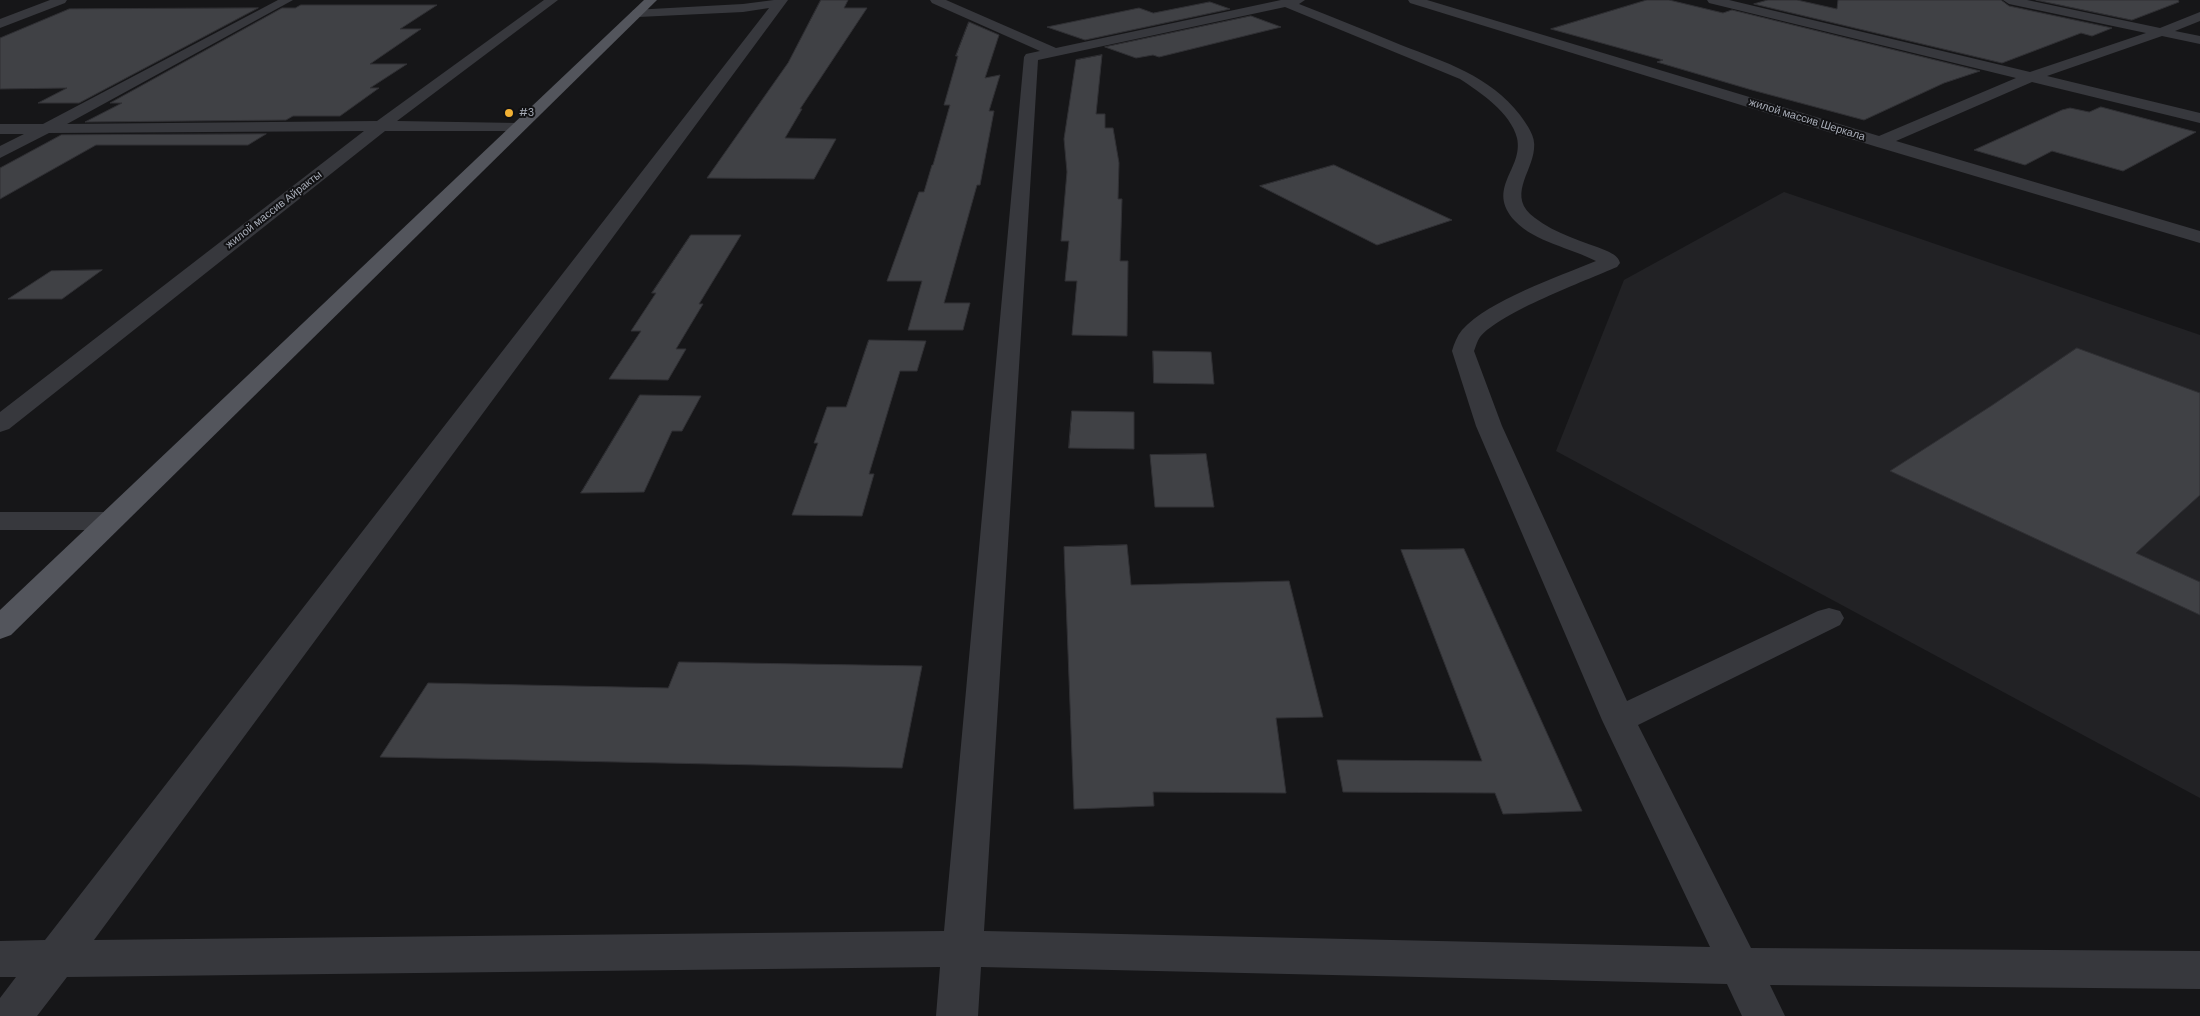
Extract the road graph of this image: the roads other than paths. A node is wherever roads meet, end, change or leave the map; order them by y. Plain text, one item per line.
1 (61, 0) edge
2 (287, 0) edge
3 (552, 0) edge
4 (936, 0) edge
5 (1237, 0) edge
6 (1414, 0) edge
7 (1713, 0) edge
8 (2009, 0) edge
9 (1293, 1) edge
10 (781, 2) edge
11 (644, 6) edge
12 (1260, 8) junction
13 (2200, 16) edge
14 (0, 24) edge
15 (2161, 32) junction
16 (2200, 40) edge
17 (1054, 52) junction
18 (2031, 77) junction
19 (2200, 118) edge
20 (381, 126) junction
21 (46, 128) junction
22 (517, 128) junction
23 (0, 129) edge
24 (1880, 142) junction
25 (0, 153) edge
26 (2200, 237) edge
27 (0, 424) edge
28 (0, 521) edge
29 (110, 521) junction
30 (1830, 618) dead end
31 (0, 628) edge
32 (1619, 720) junction
33 (964, 949) junction
34 (0, 959) edge
35 (54, 959) junction
36 (1740, 966) junction
37 (2200, 970) edge
38 (12, 1016) edge
39 (957, 1016) edge
40 (1764, 1016) edge

1 - 14 street
2 - 21 street
3 - 20 street, жилой массив Айракты
4 - 17 street
5 - 12 street
6 - 24 street, жилой массив Шеркала
7 - 18 street
8 - 15 street
9 - 12 street
9 - 32 street
10 - 11 street
10 - 35 street
11 - 22 main road
12 - 17 street
13 - 15 street
15 - 16 street
15 - 18 street
17 - 33 street
18 - 19 street
18 - 24 street
20 - 21 street
20 - 22 street
20 - 27 street, жилой массив Айракты
21 - 23 street
21 - 25 street
22 - 29 main road
24 - 26 street, жилой массив Шеркала
28 - 29 street
29 - 31 main road
30 - 32 street
32 - 36 street
33 - 35 street
33 - 36 street
33 - 39 street
34 - 35 street
35 - 38 street
36 - 37 street
36 - 40 street

